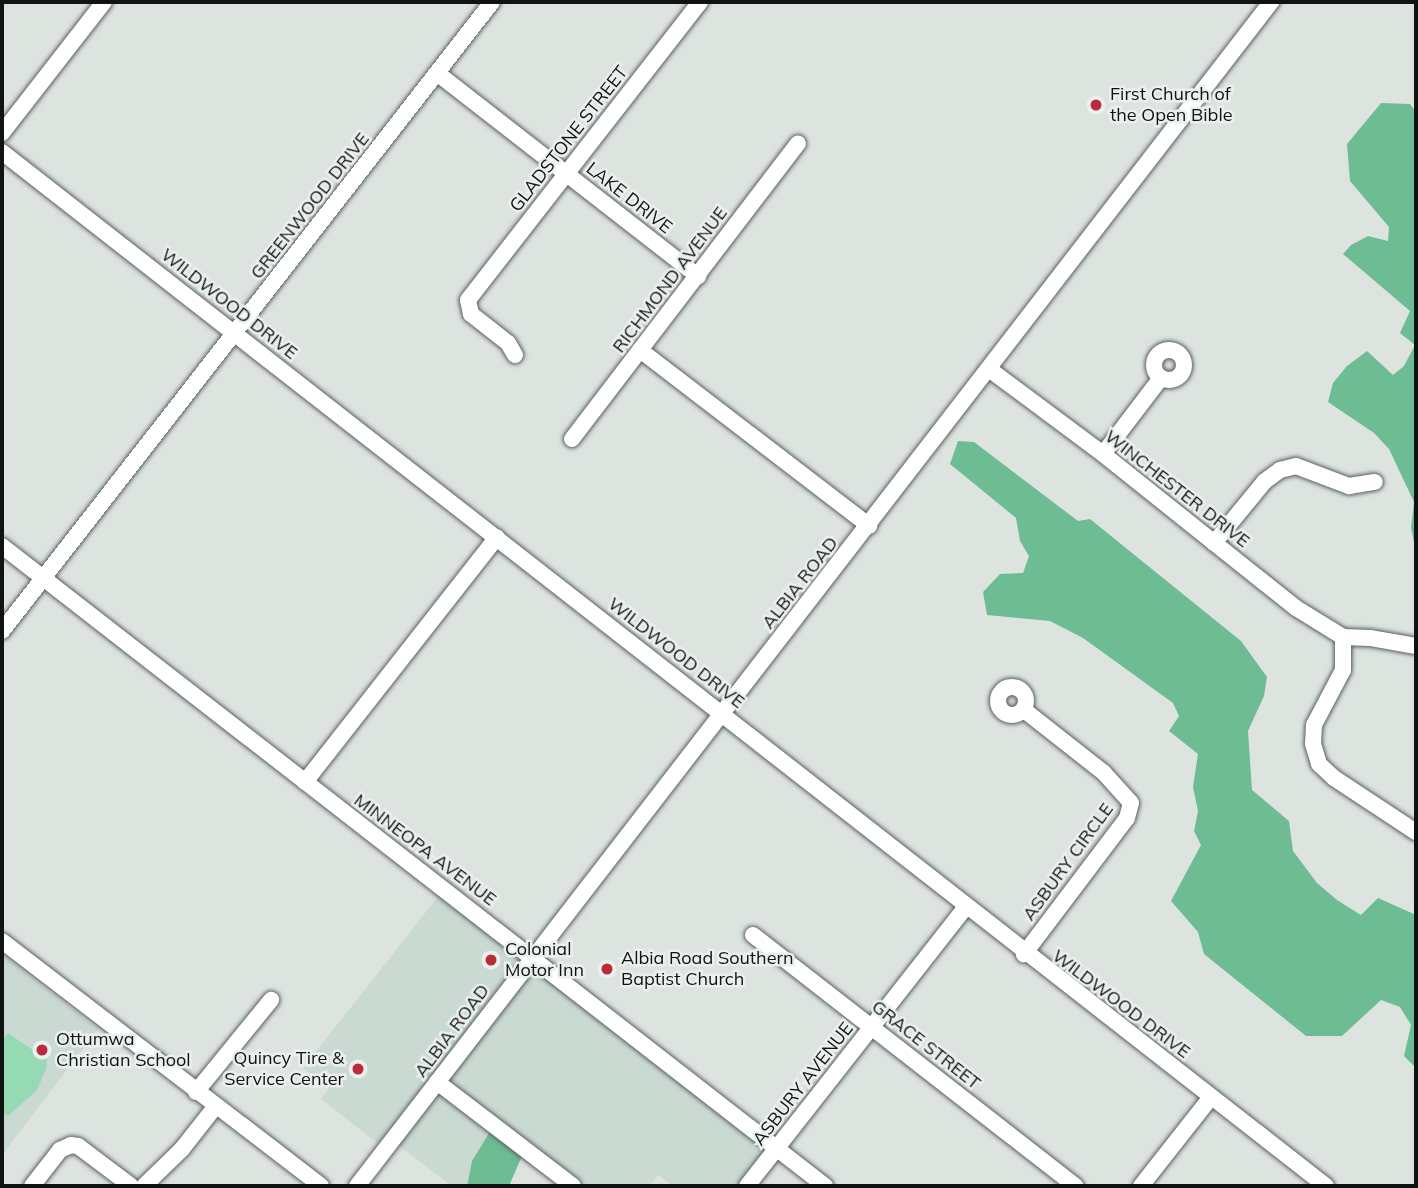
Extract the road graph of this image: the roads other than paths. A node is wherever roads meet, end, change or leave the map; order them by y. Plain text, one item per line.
1 (104, 2) edge
2 (492, 2) edge
3 (700, 2) edge
4 (1271, 2) edge
5 (437, 73) junction
6 (2, 133) edge
7 (798, 143) dead end
8 (2, 152) edge
9 (566, 173) junction
10 (698, 276) junction
11 (235, 332) junction
12 (640, 350) junction
13 (515, 355) dead end
14 (989, 369) junction
15 (1160, 378) dead end
16 (572, 439) dead end
17 (1103, 454) junction
18 (1375, 482) dead end
19 (869, 526) junction
20 (497, 537) junction
21 (1214, 543) junction
22 (2, 546) edge
23 (44, 578) junction
24 (2, 631) edge
25 (1343, 637) junction
26 (1416, 646) edge
27 (1024, 710) dead end
28 (721, 712) junction
29 (304, 782) junction
30 (1416, 832) edge
31 (966, 907) junction
32 (753, 935) dead end
33 (2, 941) edge
34 (1024, 954) junction
35 (533, 957) junction
36 (271, 999) dead end
37 (872, 1027) junction
38 (437, 1082) junction
39 (197, 1092) junction
40 (1211, 1097) junction
41 (215, 1107) junction
42 (776, 1148) junction
43 (32, 1186) edge
44 (131, 1186) edge
45 (144, 1186) edge
46 (321, 1186) edge
47 (357, 1186) edge
48 (573, 1186) edge
49 (747, 1186) edge
50 (825, 1186) edge
51 (1076, 1186) edge
52 (1142, 1186) edge
53 (1326, 1186) edge

1 - 6 street
2 - 5 street, GREENWOOD DRIVE
3 - 9 street, GLADSTONE STREET
4 - 14 street, ALBIA ROAD
5 - 9 street, LAKE DRIVE
5 - 11 street, GREENWOOD DRIVE
7 - 10 street, RICHMOND AVENUE
8 - 11 street, WILDWOOD DRIVE
9 - 10 street, LAKE DRIVE
9 - 13 street, GLADSTONE STREET
10 - 12 street, RICHMOND AVENUE
11 - 20 street, WILDWOOD DRIVE
11 - 23 street, GREENWOOD DRIVE
12 - 16 street, RICHMOND AVENUE
12 - 19 street
14 - 17 street, WINCHESTER DRIVE
14 - 19 street, ALBIA ROAD
15 - 17 street
17 - 21 street, WINCHESTER DRIVE
18 - 21 street
19 - 28 street, ALBIA ROAD
20 - 28 street, WILDWOOD DRIVE
20 - 29 street
21 - 25 street, WINCHESTER DRIVE
22 - 23 street, MINNEOPA AVENUE
23 - 24 street, GREENWOOD DRIVE
23 - 29 street, MINNEOPA AVENUE
25 - 26 street
25 - 30 street
27 - 34 street, ASBURY CIRCLE
28 - 31 street, WILDWOOD DRIVE
28 - 35 street, ALBIA ROAD
29 - 35 street, MINNEOPA AVENUE
31 - 34 street, WILDWOOD DRIVE
31 - 37 street, ASBURY AVENUE
32 - 37 street, GRACE STREET
33 - 39 street
34 - 40 street, WILDWOOD DRIVE
35 - 38 street, ALBIA ROAD
35 - 42 street, MINNEOPA AVENUE
36 - 39 street
37 - 42 street, ASBURY AVENUE
37 - 51 street, GRACE STREET
38 - 47 street, ALBIA ROAD
38 - 48 street
39 - 41 street
40 - 52 street
40 - 53 street, WILDWOOD DRIVE
41 - 45 street
41 - 46 street
42 - 49 street, ASBURY AVENUE
42 - 50 street, MINNEOPA AVENUE
43 - 44 street

